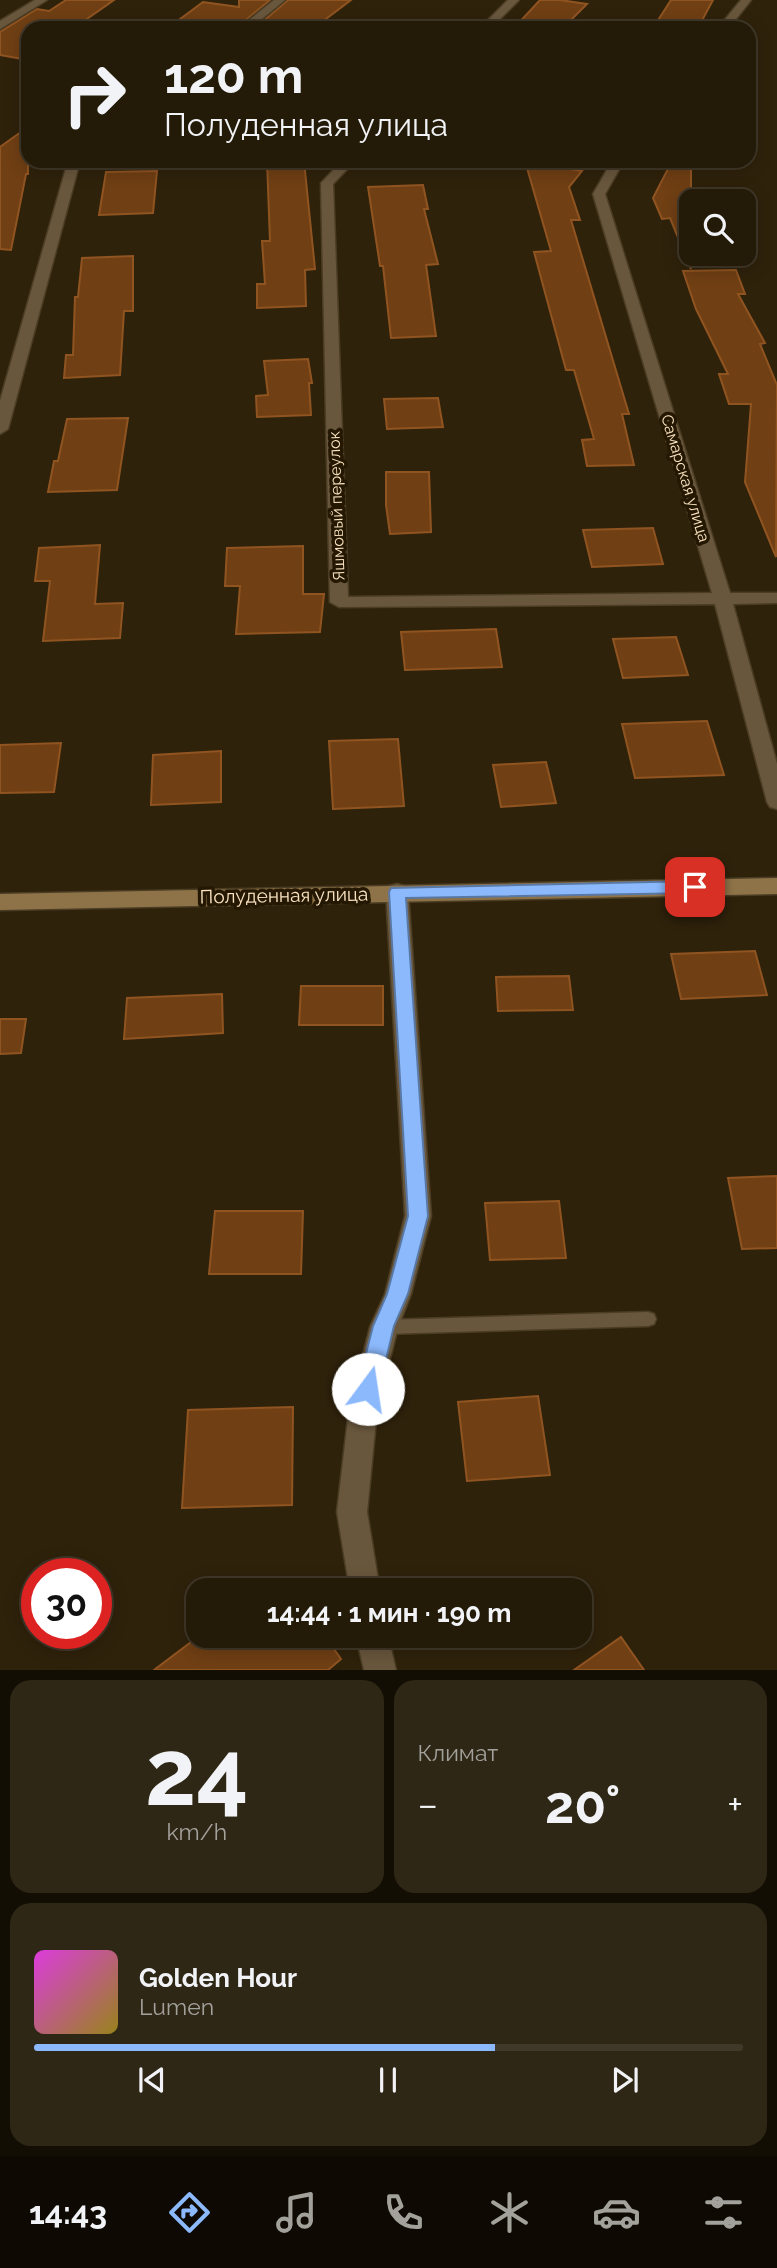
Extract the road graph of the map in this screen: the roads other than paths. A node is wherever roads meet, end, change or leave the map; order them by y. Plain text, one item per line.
1 (42, 0) edge
2 (280, 0) edge
3 (513, 0) edge
4 (746, 0) edge
5 (253, 21) edge
6 (492, 21) edge
7 (729, 21) edge
8 (0, 26) edge
9 (73, 168) edge
10 (342, 168) edge
11 (614, 168) edge
12 (0, 429) edge
13 (777, 598) edge
14 (723, 600) junction
15 (777, 802) edge
16 (777, 886) edge
17 (397, 892) junction
18 (0, 901) edge
19 (648, 1319) dead end
20 (384, 1326) junction
21 (363, 1578) edge
22 (375, 1648) edge
23 (380, 1670) edge

1 - 8 street
2 - 5 street
3 - 6 street
4 - 7 street
9 - 12 street
10 - 14 street, Яшмовый переулок
11 - 14 street, Самарская улица
13 - 14 street
14 - 15 street, Самарская улица
16 - 17 street, Полуденная улица
17 - 18 street, Полуденная улица
17 - 20 street
19 - 20 lane
20 - 21 street
22 - 23 street

